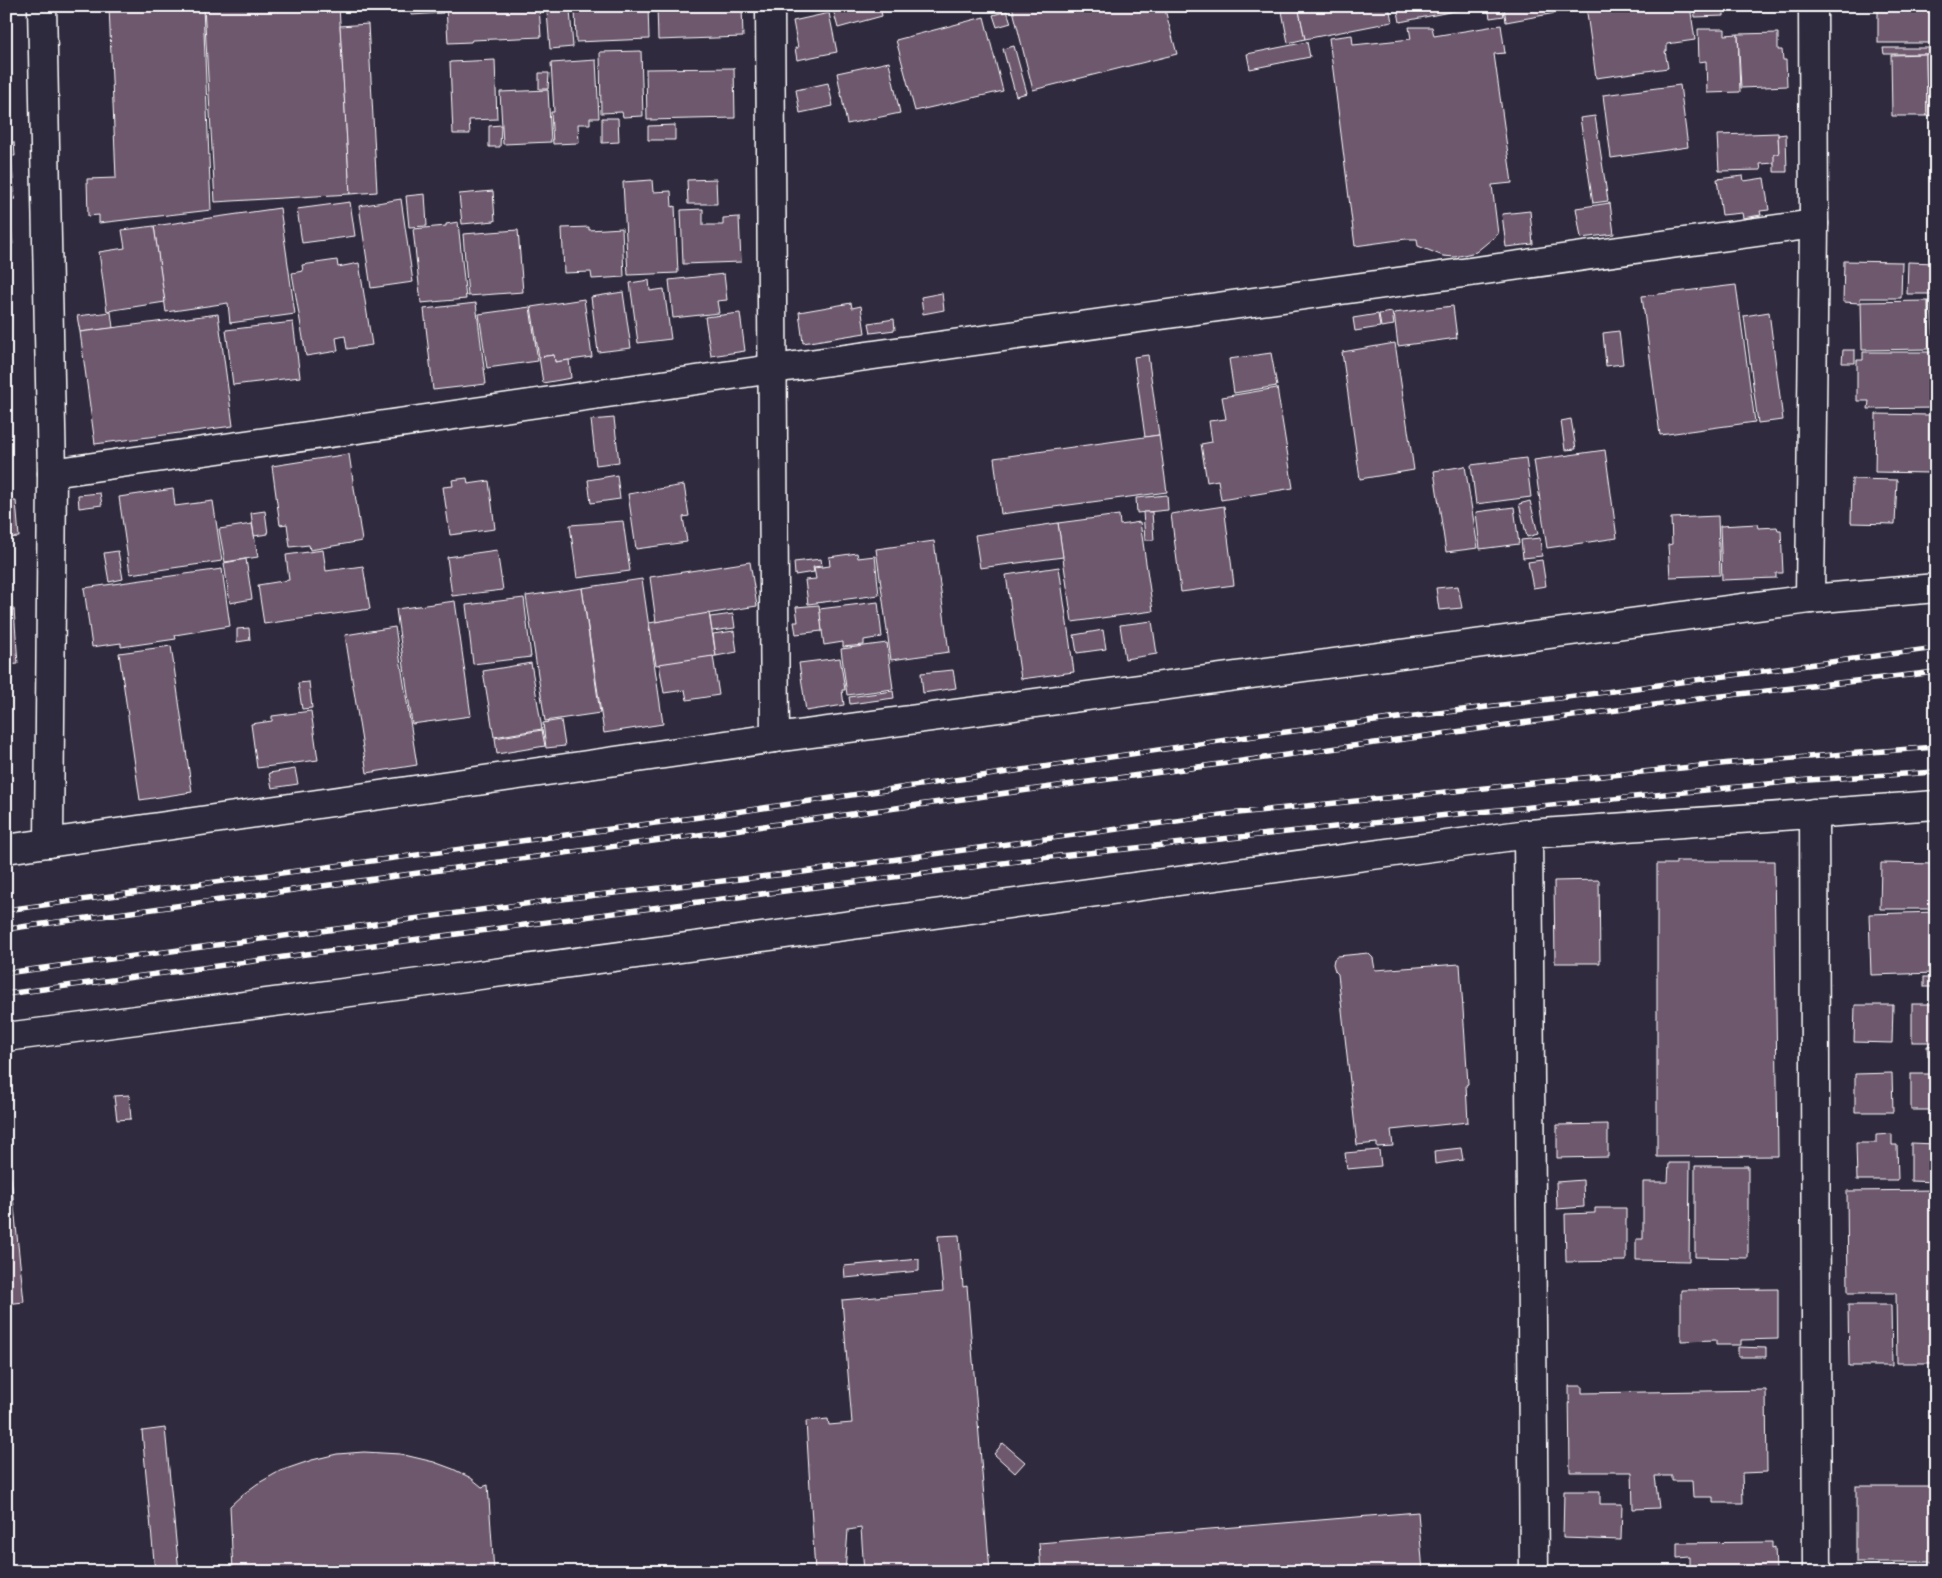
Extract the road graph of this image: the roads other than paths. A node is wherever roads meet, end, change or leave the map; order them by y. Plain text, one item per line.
1 (42, 6) edge
2 (770, 6) edge
3 (1813, 6) edge
4 (1814, 224) junction
5 (773, 369) junction
6 (52, 473) junction
7 (1936, 588) edge
8 (1810, 599) junction
9 (775, 738) junction
10 (1936, 805) edge
11 (1814, 814) junction
12 (1528, 834) junction
13 (48, 843) junction
14 (6, 849) edge
15 (6, 1037) edge
16 (1534, 1572) edge
17 (1816, 1572) edge

1 - 6 street
2 - 5 street
3 - 4 street
4 - 5 street
4 - 8 street
5 - 6 street
5 - 9 street
6 - 13 street
7 - 8 street
8 - 9 street
9 - 13 street
10 - 11 street
11 - 12 street
11 - 17 street
12 - 15 street
12 - 16 street
13 - 14 street

